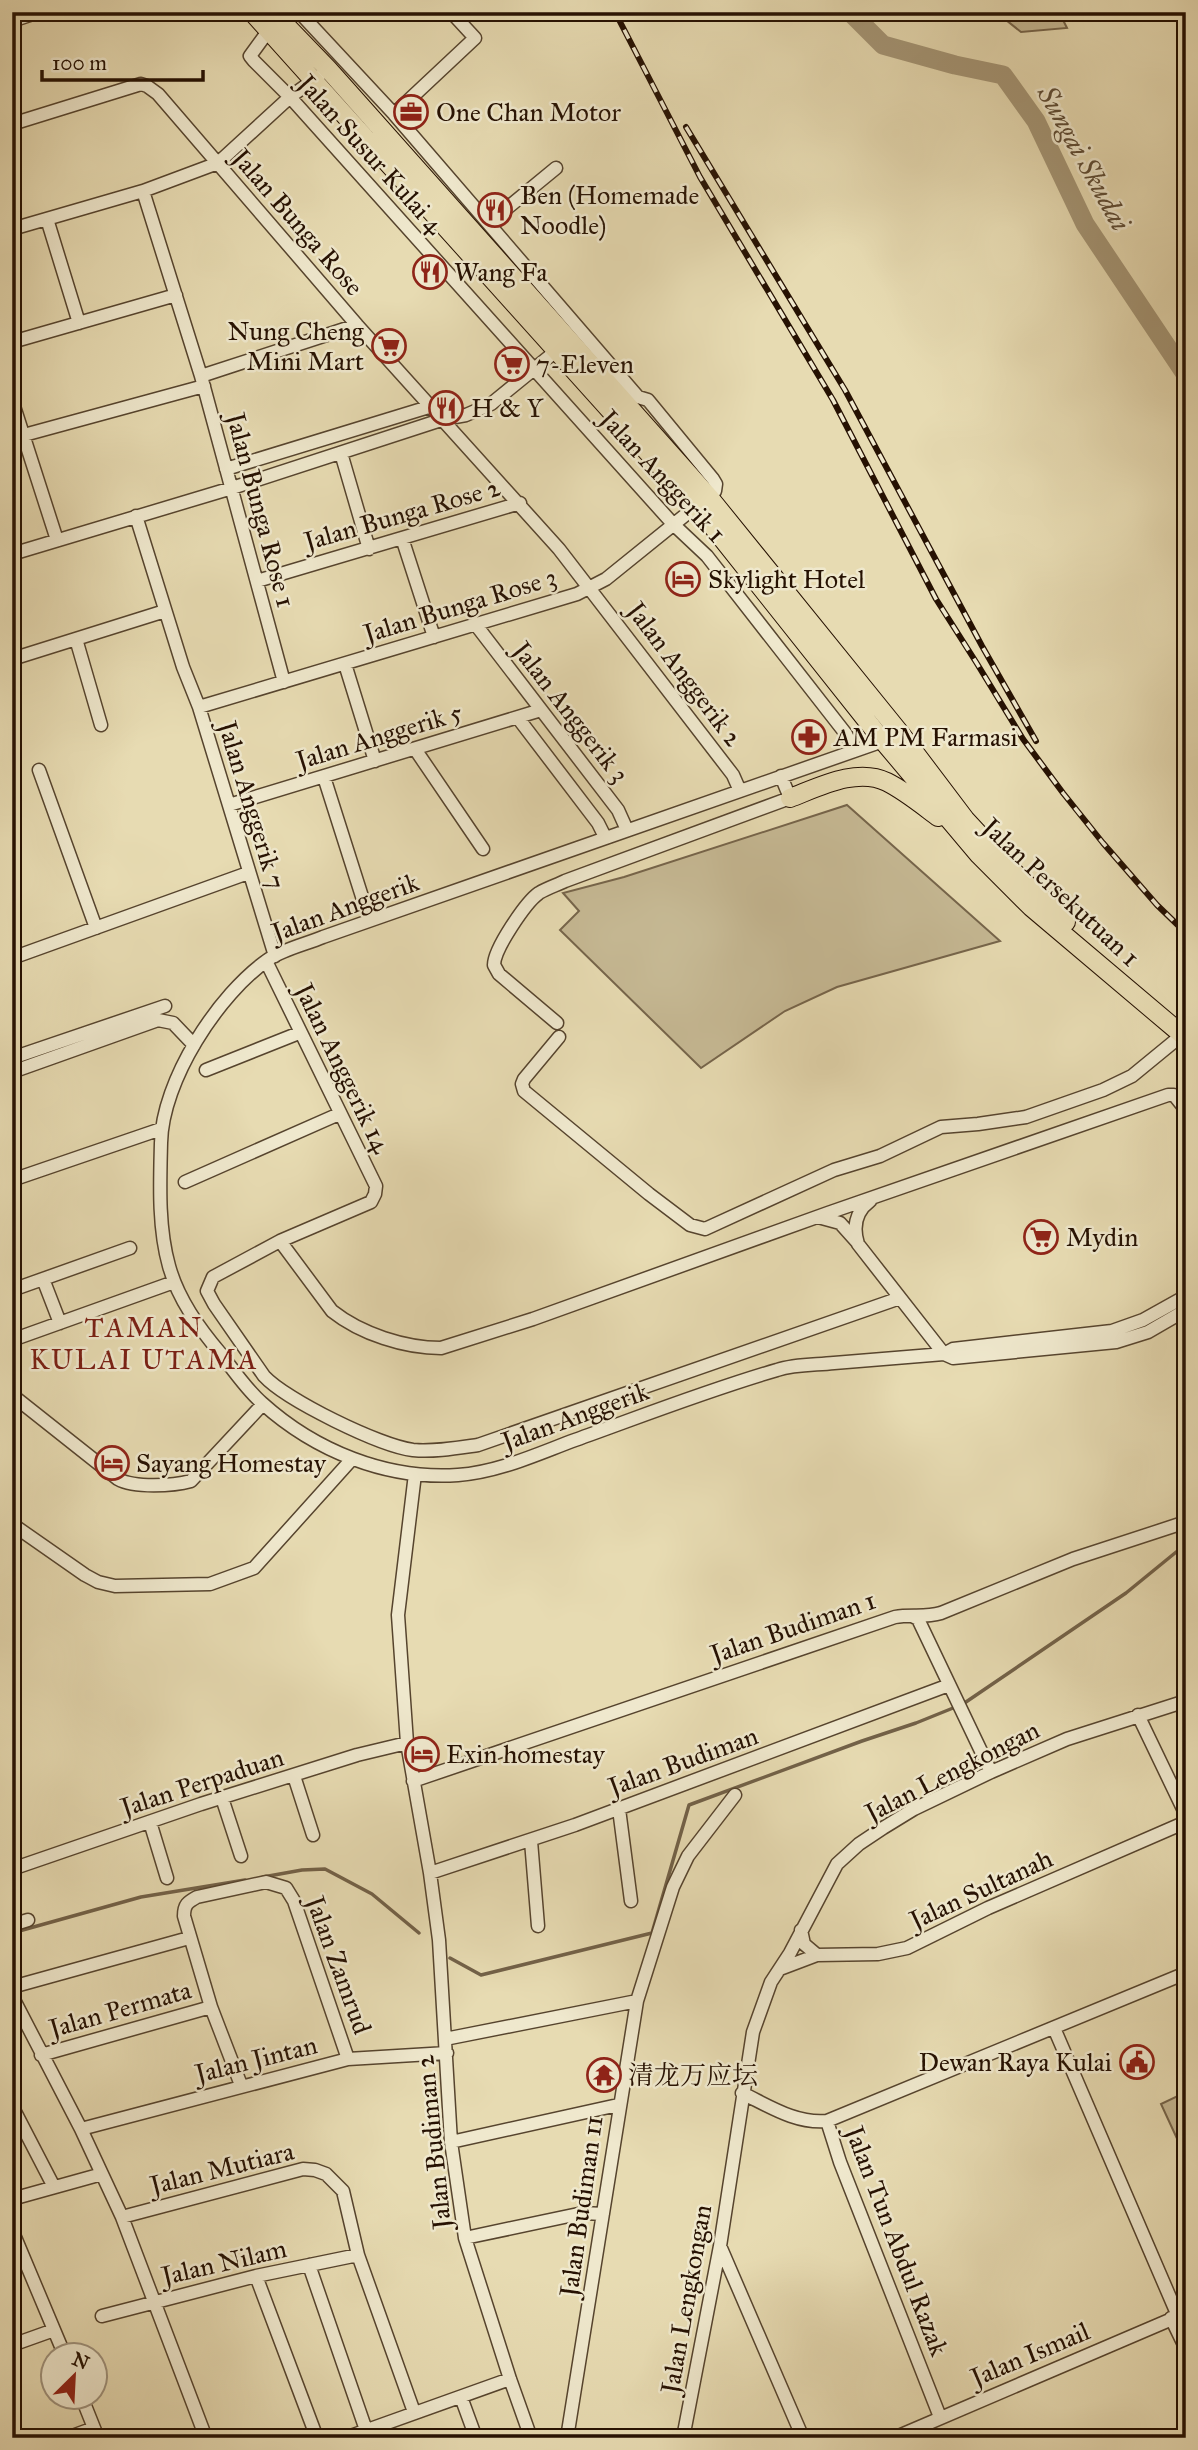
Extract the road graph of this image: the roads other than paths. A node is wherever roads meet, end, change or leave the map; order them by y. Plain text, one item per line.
1 (40, 12) edge
2 (252, 12) edge
3 (299, 12) edge
4 (451, 12) edge
5 (12, 21) edge
6 (271, 21) edge
7 (321, 74) junction
8 (290, 97) junction
9 (394, 114) junction
10 (12, 124) edge
11 (218, 163) junction
12 (556, 167) dead end
13 (143, 191) junction
14 (47, 219) junction
15 (489, 223) junction
16 (12, 229) edge
17 (176, 295) junction
18 (79, 323) junction
19 (357, 325) junction
20 (12, 342) edge
21 (563, 346) junction
22 (535, 369) junction
23 (203, 381) junction
24 (12, 400) edge
25 (432, 406) junction
26 (627, 406) junction
27 (444, 419) junction
28 (24, 435) junction
29 (341, 453) junction
30 (226, 469) junction
31 (232, 488) junction
32 (703, 502) junction
33 (520, 503) junction
34 (136, 516) junction
35 (673, 524) junction
36 (402, 538) junction
37 (57, 540) junction
38 (369, 549) junction
39 (12, 554) edge
40 (257, 581) junction
41 (591, 587) junction
42 (165, 611) junction
43 (476, 625) junction
44 (435, 637) junction
45 (76, 639) junction
46 (12, 659) edge
47 (345, 664) junction
48 (284, 682) junction
49 (199, 707) junction
50 (541, 710) junction
51 (518, 718) junction
52 (101, 725) dead end
53 (883, 741) junction
54 (415, 749) junction
55 (854, 751) junction
56 (375, 761) junction
57 (39, 770) dead end
58 (781, 776) junction
59 (324, 777) junction
60 (740, 791) junction
61 (790, 798) junction
62 (229, 805) junction
63 (955, 828) junction
64 (627, 830) junction
65 (605, 837) junction
66 (483, 849) dead end
67 (248, 873) junction
68 (365, 906) dead end
69 (96, 928) junction
70 (12, 958) edge
71 (270, 958) junction
72 (165, 1006) dead end
73 (557, 1023) dead end
74 (1185, 1032) edge
75 (299, 1033) junction
76 (559, 1037) dead end
77 (194, 1045) junction
78 (12, 1058) edge
79 (206, 1069) dead end
80 (12, 1072) edge
81 (1186, 1110) edge
82 (339, 1114) junction
83 (161, 1129) junction
84 (12, 1180) edge
85 (185, 1182) dead end
86 (879, 1195) junction
87 (818, 1217) junction
88 (280, 1241) junction
89 (858, 1244) junction
90 (130, 1248) dead end
91 (43, 1279) junction
92 (174, 1282) junction
93 (12, 1290) edge
94 (1186, 1296) edge
95 (900, 1298) junction
96 (1186, 1310) edge
97 (60, 1323) junction
98 (1099, 1339) junction
99 (12, 1340) edge
100 (944, 1354) junction
101 (12, 1395) edge
102 (263, 1404) junction
103 (352, 1459) junction
104 (415, 1474) junction
105 (1186, 1522) edge
106 (12, 1524) edge
107 (911, 1616) junction
108 (952, 1691) junction
109 (1186, 1701) edge
110 (1138, 1715) junction
111 (407, 1743) junction
112 (991, 1772) junction
113 (294, 1776) junction
114 (413, 1781) junction
115 (735, 1795) dead end
116 (222, 1798) junction
117 (619, 1808) junction
118 (1186, 1815) edge
119 (150, 1822) junction
120 (1186, 1822) edge
121 (313, 1835) dead end
122 (531, 1841) junction
123 (241, 1856) dead end
124 (12, 1869) edge
125 (430, 1874) junction
126 (167, 1878) dead end
127 (631, 1901) dead end
128 (27, 1920) dead end
129 (12, 1925) edge
130 (538, 1926) dead end
131 (801, 1930) junction
132 (189, 1938) junction
133 (817, 1955) junction
134 (780, 1969) junction
135 (1186, 1973) edge
136 (12, 1987) edge
137 (12, 1996) edge
138 (637, 2001) junction
139 (211, 2007) junction
140 (1054, 2028) junction
141 (446, 2046) junction
142 (41, 2055) junction
143 (348, 2059) junction
144 (241, 2085) junction
145 (742, 2093) junction
146 (618, 2105) junction
147 (12, 2106) edge
148 (827, 2121) junction
149 (81, 2129) junction
150 (451, 2142) junction
151 (102, 2174) junction
152 (54, 2187) junction
153 (12, 2199) edge
154 (603, 2214) junction
155 (122, 2217) junction
156 (12, 2230) edge
157 (465, 2238) junction
158 (720, 2246) junction
159 (358, 2255) junction
160 (309, 2265) junction
161 (256, 2276) junction
162 (156, 2302) junction
163 (102, 2316) dead end
164 (1178, 2316) edge
165 (54, 2330) junction
166 (59, 2342) edge
167 (12, 2344) edge
168 (1186, 2349) edge
169 (510, 2379) junction
170 (461, 2397) junction
171 (88, 2412) edge
172 (414, 2412) junction
173 (940, 2417) junction
174 (366, 2430) junction
175 (96, 2433) edge
176 (67, 2438) edge
177 (206, 2438) edge
178 (317, 2438) edge
179 (345, 2438) edge
180 (476, 2438) edge
181 (531, 2438) edge
182 (567, 2438) edge
183 (683, 2438) edge
184 (803, 2438) edge
185 (894, 2438) edge

1 - 5 street
2 - 6 highway, Jalan Persekutuan 1
3 - 9 street
4 - 9 street
6 - 7 highway, Jalan Persekutuan 1
6 - 8 street, Jalan Susur Kulai 4
7 - 8 street
7 - 21 highway, Jalan Persekutuan 1
8 - 11 street
8 - 22 street, Jalan Susur Kulai 4
9 - 15 street
10 - 11 street, Jalan Bunga Rose
11 - 13 street
11 - 19 street, Jalan Bunga Rose
12 - 15 street
13 - 14 street
13 - 17 street, Jalan Bunga Rose 1
14 - 16 street
14 - 18 street
15 - 26 street
17 - 18 street
17 - 23 street, Jalan Bunga Rose 1
18 - 20 street
19 - 23 street
19 - 25 street, Jalan Bunga Rose
21 - 22 street
21 - 26 highway, Jalan Persekutuan 1
22 - 27 street
22 - 35 street, Jalan Anggerik 1
23 - 28 street
23 - 30 street, Jalan Bunga Rose 1
24 - 28 street
25 - 27 street, Jalan Bunga Rose
25 - 30 street
26 - 32 highway, Jalan Persekutuan 1
26 - 32 street
27 - 29 street
27 - 33 street, Jalan Bunga Rose
28 - 37 street
29 - 31 street
29 - 38 street
30 - 31 street, Jalan Bunga Rose 1
31 - 34 street
31 - 40 street, Jalan Bunga Rose 1
32 - 35 street, Jalan Bunga Rose 3
32 - 53 highway, Jalan Persekutuan 1
32 - 74 highway, Jalan Persekutuan 1
33 - 36 street, Jalan Bunga Rose 2
33 - 41 street, Jalan Bunga Rose
34 - 37 street
34 - 42 street, Jalan Anggerik 7
35 - 41 street, Jalan Bunga Rose 3
35 - 55 street, Jalan Anggerik 1
36 - 38 street, Jalan Bunga Rose 2
36 - 44 street
37 - 39 street
38 - 40 street, Jalan Bunga Rose 2
40 - 48 street, Jalan Bunga Rose 1
41 - 43 street, Jalan Bunga Rose 3
41 - 60 street, Jalan Anggerik 2
42 - 45 street
42 - 49 street, Jalan Anggerik 7
43 - 44 street, Jalan Bunga Rose 3
43 - 50 street, Jalan Anggerik 3
44 - 47 street, Jalan Bunga Rose 3
45 - 46 street
45 - 52 street
47 - 48 street, Jalan Bunga Rose 3
47 - 56 street
48 - 49 street, Jalan Bunga Rose 3
49 - 62 street, Jalan Anggerik 7
50 - 51 street, Jalan Anggerik 5
50 - 64 street, Jalan Anggerik 3
51 - 54 street, Jalan Anggerik 5
51 - 65 street
53 - 55 street, Jalan Anggerik
53 - 63 highway, Jalan Persekutuan 1
54 - 56 street, Jalan Anggerik 5
54 - 66 street
55 - 58 street, Jalan Anggerik
56 - 59 street, Jalan Anggerik 5
57 - 69 street
58 - 60 street, Jalan Anggerik
58 - 61 street
59 - 62 street, Jalan Anggerik 5
59 - 68 street
60 - 64 street, Jalan Anggerik
61 - 63 highway
61 - 73 street
62 - 67 street, Jalan Anggerik 7
63 - 74 highway, Jalan Persekutuan 1
64 - 65 street, Jalan Anggerik
65 - 71 street, Jalan Anggerik
67 - 69 street
67 - 71 street, Jalan Anggerik 7
69 - 70 street
71 - 75 street, Jalan Anggerik 14
71 - 77 street, Jalan Anggerik
72 - 78 street
74 - 76 street
75 - 79 street
75 - 82 street, Jalan Anggerik 14
77 - 80 street
77 - 83 street, Jalan Anggerik
81 - 86 street
82 - 85 street
82 - 88 street, Jalan Anggerik 14
83 - 84 street
83 - 92 street, Jalan Anggerik
86 - 87 street
86 - 89 street
87 - 88 street
87 - 89 street
88 - 95 street
89 - 95 street
90 - 91 street
91 - 93 street
91 - 97 street
92 - 97 street
92 - 102 street, Jalan Anggerik
94 - 98 street, Jalan Anggerik
95 - 100 street
96 - 98 street, Jalan Anggerik
97 - 99 street
98 - 100 street, Jalan Anggerik
100 - 104 street, Jalan Anggerik
101 - 102 street
102 - 103 street, Jalan Anggerik
103 - 104 street, Jalan Anggerik
103 - 106 street
104 - 111 street, Jalan Budiman 2
105 - 107 street, Jalan Budiman 1
107 - 108 street
107 - 114 street, Jalan Budiman 1
108 - 112 street
108 - 117 street, Jalan Budiman
109 - 110 street, Jalan Lengkongan
110 - 112 street, Jalan Lengkongan
110 - 118 street
111 - 113 street, Jalan Perpaduan
111 - 114 street, Jalan Budiman 2
112 - 131 street, Jalan Lengkongan
113 - 116 street, Jalan Perpaduan
113 - 121 street
114 - 125 street, Jalan Budiman 2
115 - 138 street, Jalan Budiman 11
116 - 119 street, Jalan Perpaduan
116 - 123 street
117 - 122 street, Jalan Budiman
117 - 127 street
119 - 124 street, Jalan Perpaduan
119 - 126 street
120 - 133 street, Jalan Sultanah
122 - 125 street, Jalan Budiman
122 - 130 street
125 - 141 street, Jalan Budiman 2
128 - 129 street
131 - 133 street
131 - 134 street, Jalan Lengkongan
132 - 136 street
132 - 139 street
132 - 143 street, Jalan Zamrud
133 - 134 street, Jalan Sultanah
134 - 145 street, Jalan Lengkongan
135 - 140 street
137 - 142 street
138 - 141 street, Jalan Jintan
138 - 146 street, Jalan Budiman 11
139 - 142 street, Jalan Permata
139 - 144 street
140 - 148 street
140 - 164 street
141 - 143 street, Jalan Jintan
141 - 150 street, Jalan Budiman 2
142 - 149 street
143 - 144 street, Jalan Jintan
144 - 149 street, Jalan Jintan
145 - 148 street
145 - 158 street, Jalan Lengkongan
146 - 150 street
146 - 154 street, Jalan Budiman 11
147 - 152 street
148 - 173 street, Jalan Tun Abdul Razak
149 - 151 street
150 - 157 street, Jalan Budiman 2
151 - 152 street
151 - 155 street
152 - 153 street
154 - 157 street
154 - 182 street, Jalan Budiman 11
155 - 159 street, Jalan Mutiara
155 - 162 street
156 - 165 street
157 - 169 street, Jalan Budiman 2
158 - 183 street, Jalan Lengkongan
158 - 184 street
159 - 160 street, Jalan Nilam
159 - 172 street
160 - 161 street, Jalan Nilam
160 - 174 street
161 - 162 street, Jalan Nilam
161 - 178 street
162 - 163 street, Jalan Nilam
162 - 177 street
164 - 168 street
164 - 173 street, Jalan Ismail
165 - 166 street
165 - 167 street
169 - 170 street
169 - 181 street, Jalan Budiman 2
170 - 172 street
170 - 180 street
171 - 175 street
172 - 174 street
173 - 185 street, Jalan Ismail
174 - 179 street
175 - 176 street

